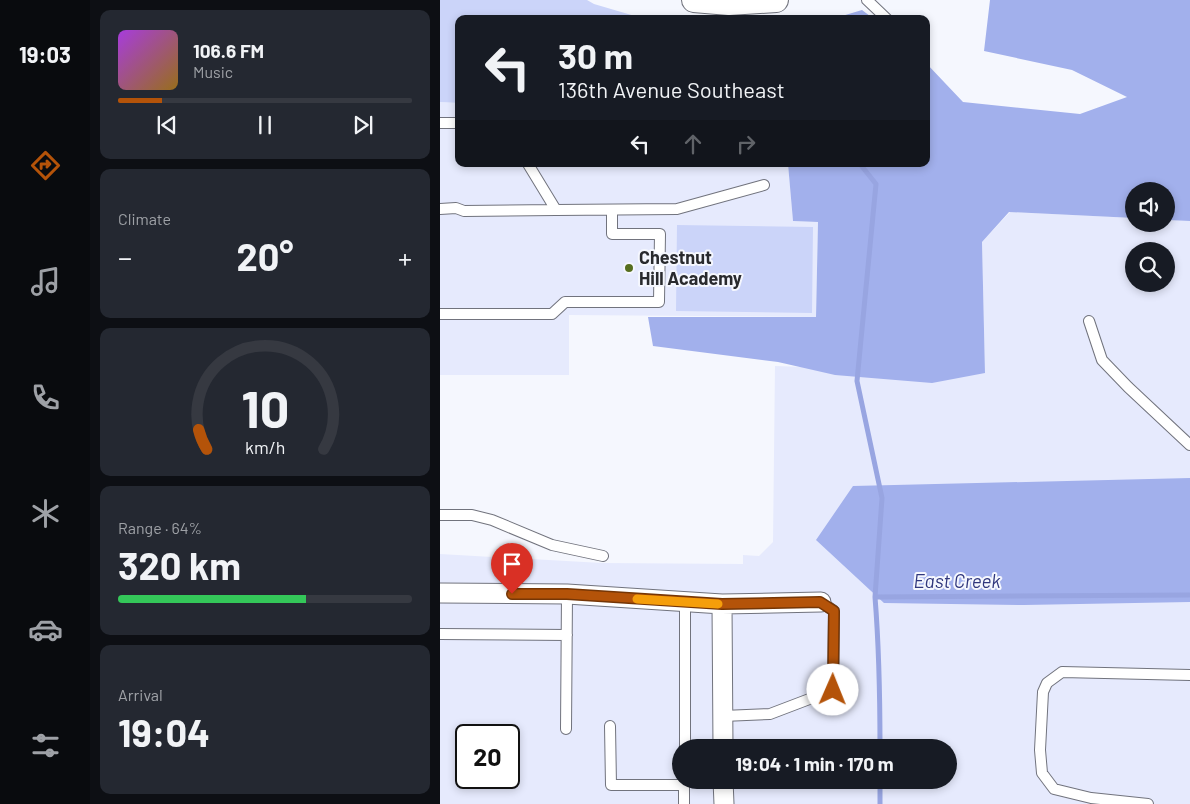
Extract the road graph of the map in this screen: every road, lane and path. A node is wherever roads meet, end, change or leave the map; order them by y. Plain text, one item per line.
1 (694, 0) edge
2 (776, 0) edge
3 (867, 0) edge
4 (883, 15) edge
5 (455, 123) edge
6 (440, 124) edge
7 (530, 167) edge
8 (764, 185) dead end
9 (440, 209) edge
10 (556, 210) junction
11 (612, 210) junction
12 (440, 314) edge
13 (1089, 321) dead end
14 (1190, 445) edge
15 (440, 515) edge
16 (602, 556) dead end
17 (440, 593) edge
18 (567, 594) junction
19 (685, 602) junction
20 (820, 602) joint
21 (722, 604) junction
22 (440, 634) edge
23 (567, 635) junction
24 (1190, 675) edge
25 (723, 716) junction
26 (610, 726) dead end
27 (566, 729) dead end
28 (684, 739) edge
29 (723, 739) edge
30 (672, 782) edge
31 (684, 789) edge
32 (723, 789) edge
33 (684, 804) edge
34 (724, 804) edge
35 (1148, 804) edge

1 - 2 street
3 - 4 lane
5 - 6 lane
7 - 10 lane
8 - 11 lane
9 - 10 lane
10 - 11 lane
11 - 12 lane
13 - 14 lane
15 - 16 lane
17 - 18 street
18 - 19 street
18 - 23 lane
19 - 21 street
19 - 28 lane
20 - 21 street
20 - 25 lane
21 - 25 street
22 - 23 lane
23 - 27 lane
24 - 35 lane
25 - 29 street
26 - 30 lane
31 - 33 lane
32 - 34 street

